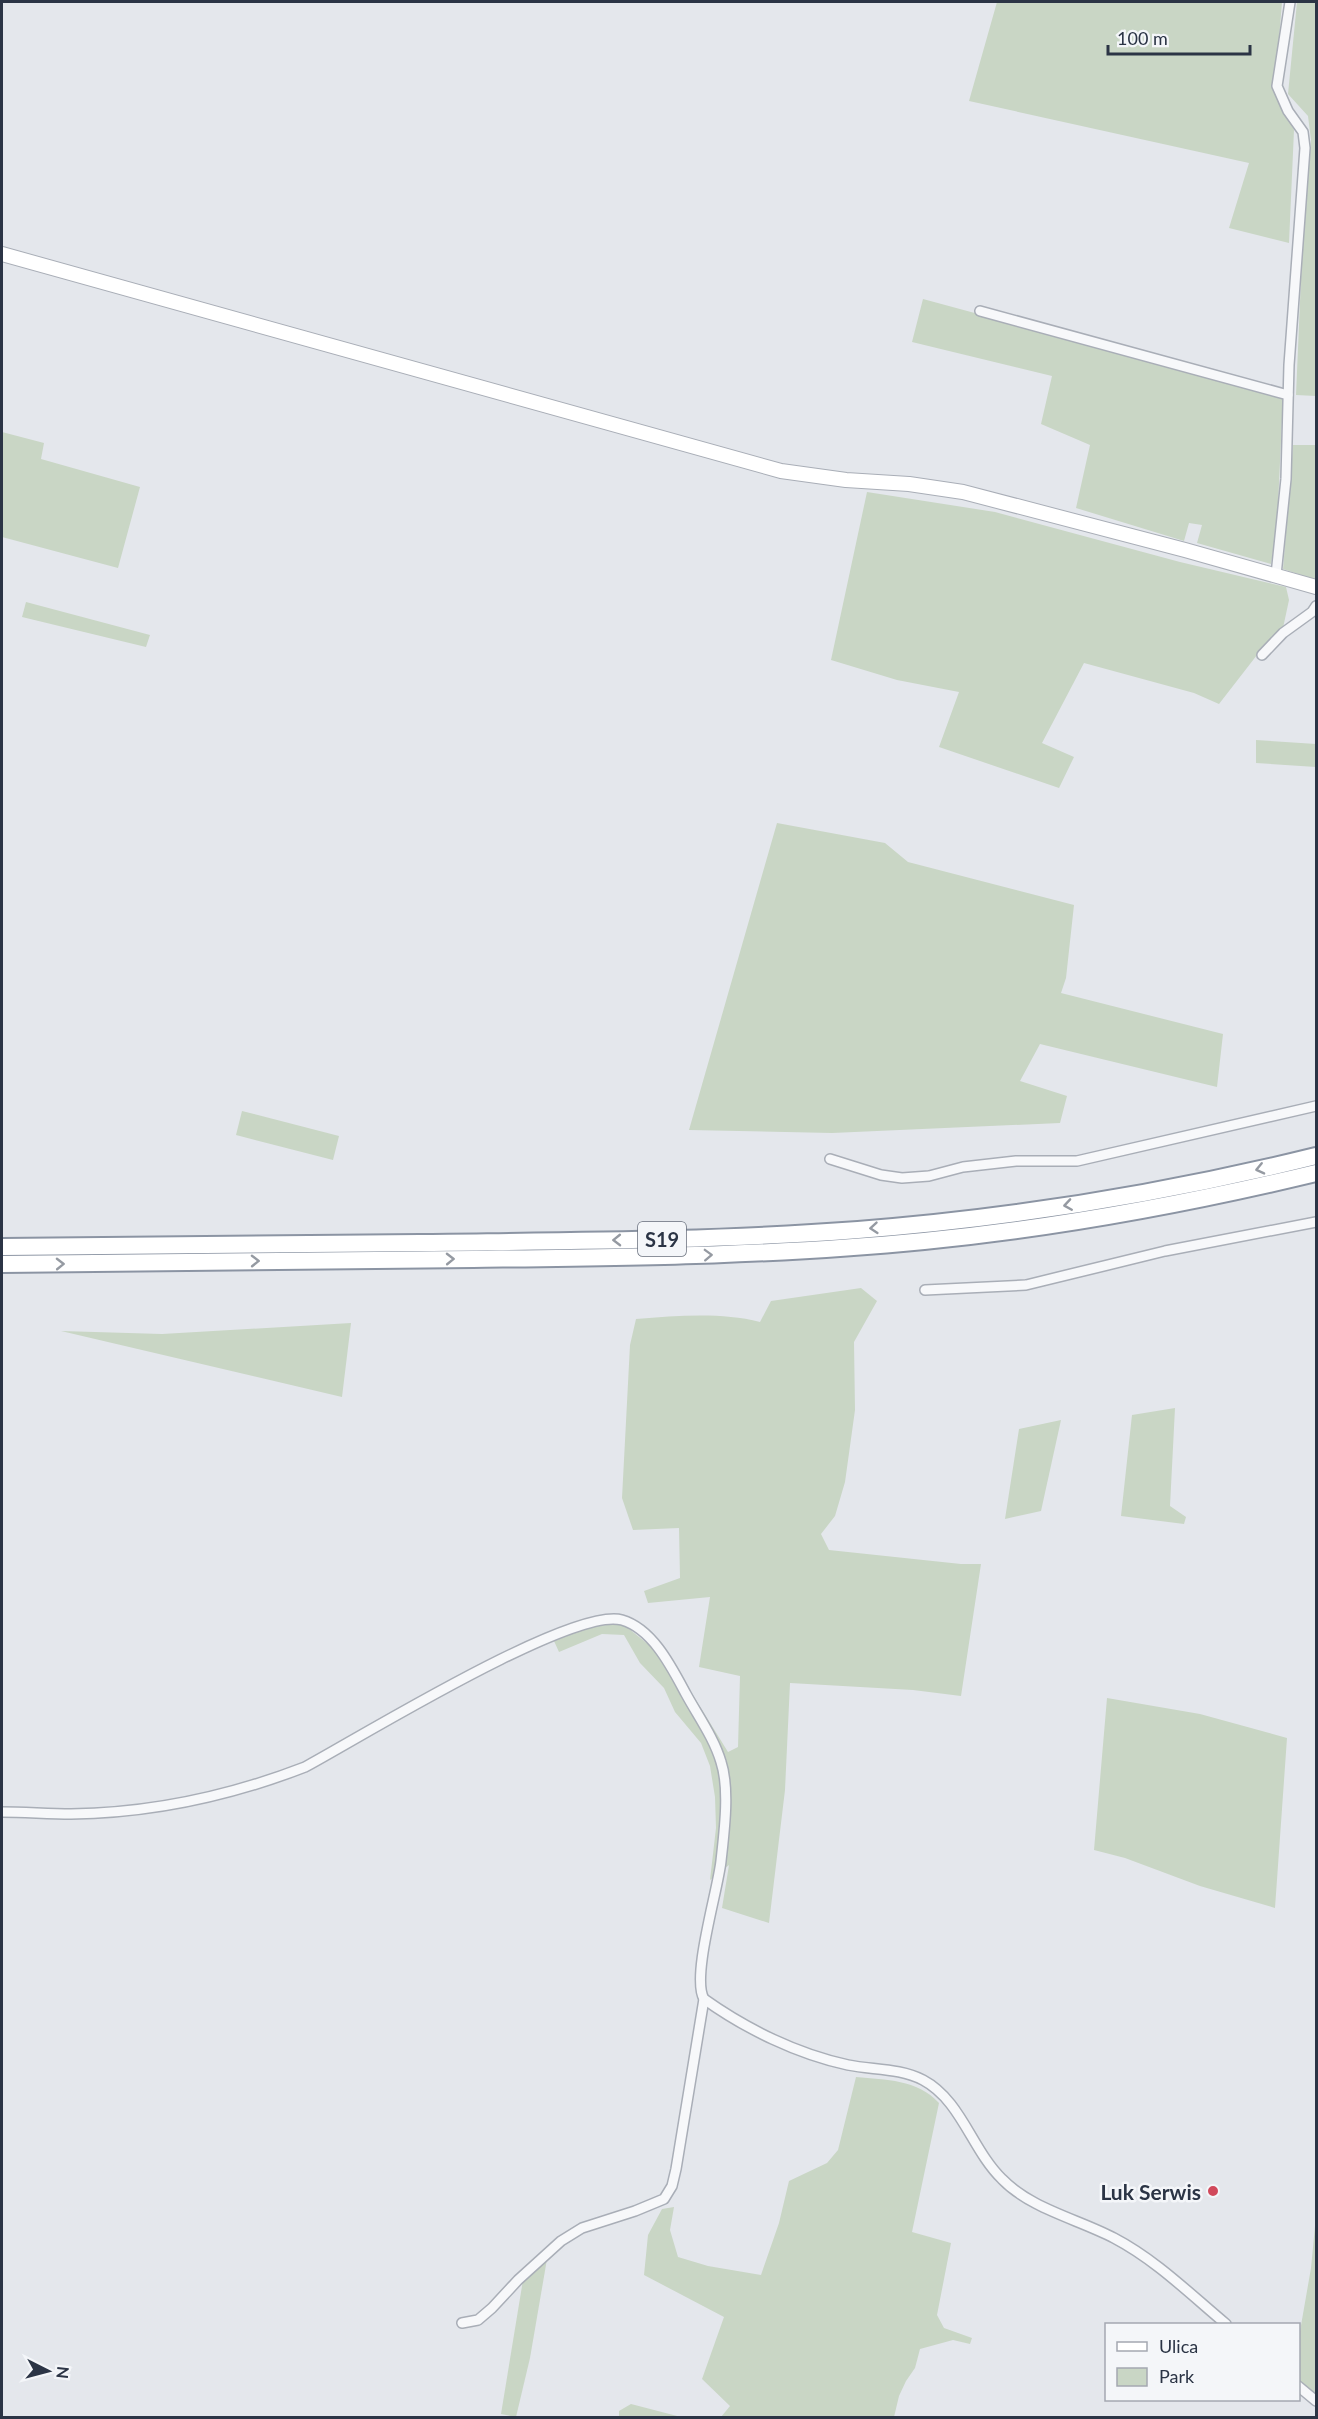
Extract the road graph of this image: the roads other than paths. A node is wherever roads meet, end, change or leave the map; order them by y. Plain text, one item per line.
1 (1290, 2) edge
2 (2, 254) edge
3 (980, 310) dead end
4 (1288, 395) junction
5 (1276, 575) junction
6 (1317, 587) edge
7 (1317, 606) edge
8 (1263, 655) dead end
9 (1317, 1106) edge
10 (1317, 1156) edge
11 (831, 1159) dead end
12 (1317, 1173) edge
13 (1317, 1222) edge
14 (2, 1247) edge
15 (2, 1264) edge
16 (925, 1290) dead end
17 (2, 1812) edge
18 (704, 1999) junction
19 (462, 2323) dead end
20 (1224, 2323) edge
21 (1300, 2387) edge
22 (1317, 2401) edge

1 - 4 street
2 - 5 street
3 - 4 street
4 - 5 street
5 - 6 street
7 - 8 street
9 - 11 street
10 -> 14 highway, S19
15 -> 12 highway, S19
13 - 16 street
17 - 18 street
18 - 19 street
18 - 20 street
21 - 22 street

